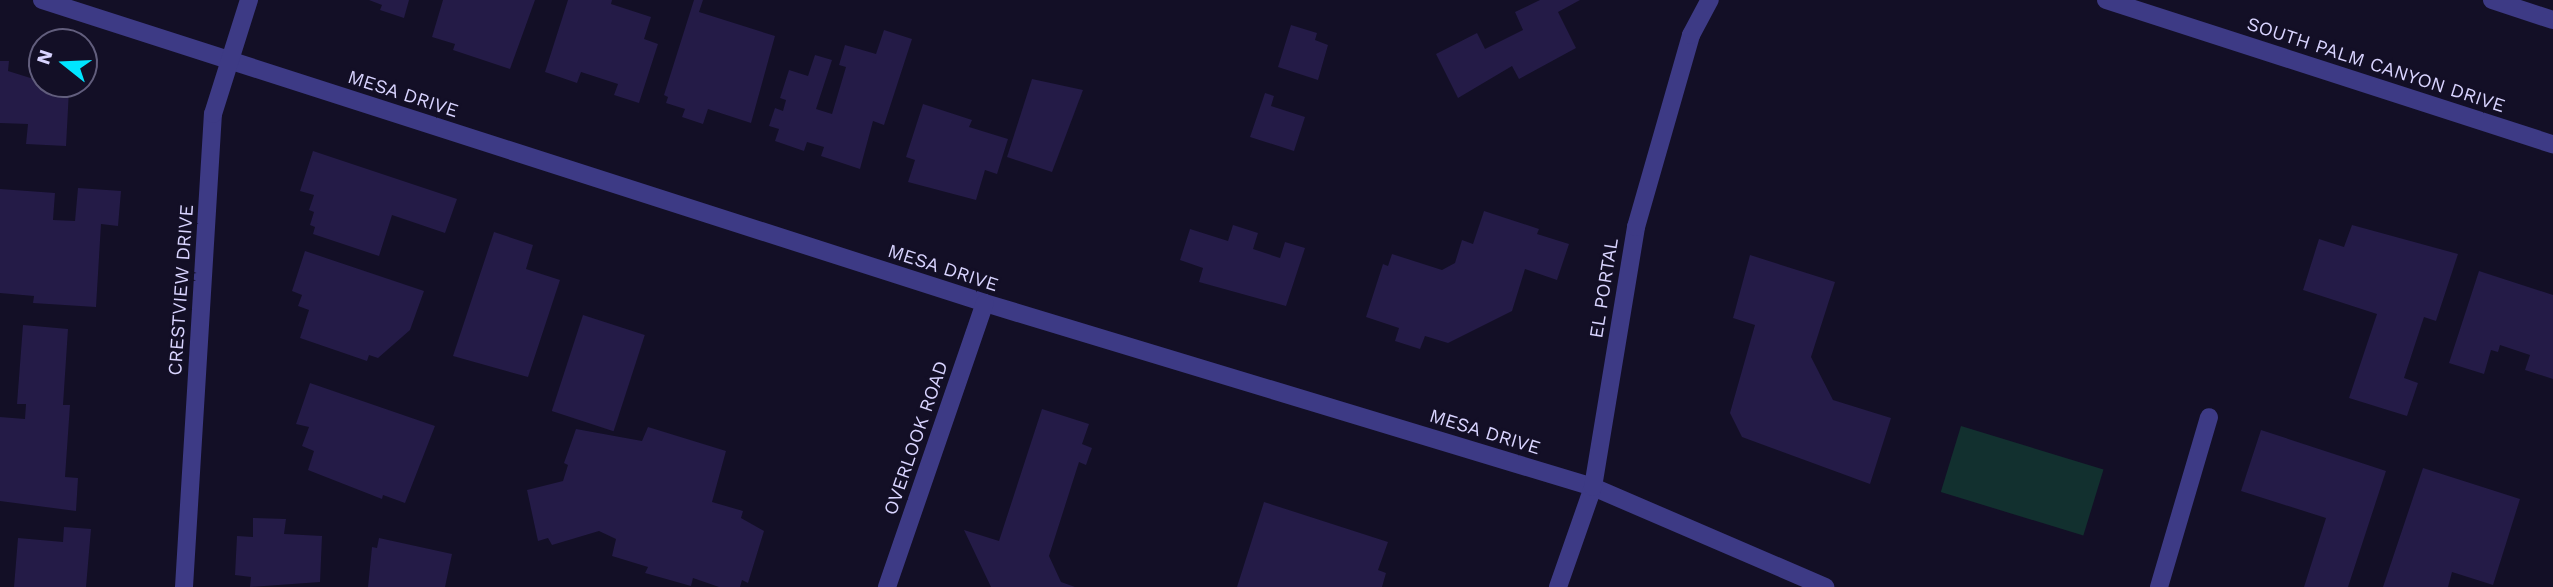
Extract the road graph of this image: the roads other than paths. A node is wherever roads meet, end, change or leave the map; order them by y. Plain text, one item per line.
1 (42, 0) edge
2 (249, 0) edge
3 (1710, 0) edge
4 (2106, 0) edge
5 (2492, 0) edge
6 (2553, 20) edge
7 (229, 60) junction
8 (2553, 144) edge
9 (985, 303) junction
10 (2209, 417) dead end
11 (1593, 487) junction
12 (184, 587) edge
13 (887, 587) edge
14 (1558, 587) edge
15 (1825, 587) edge
16 (2159, 587) edge

1 - 7 street, MESA DRIVE
2 - 7 street, CRESTVIEW DRIVE
3 - 11 street, EL PORTAL
4 - 8 street, SOUTH PALM CANYON DRIVE
5 - 6 street
7 - 9 street, MESA DRIVE
7 - 12 street, CRESTVIEW DRIVE
9 - 11 street, MESA DRIVE
9 - 13 street, OVERLOOK ROAD
10 - 16 street
11 - 14 street, EL PORTAL
11 - 15 street, MESA DRIVE

